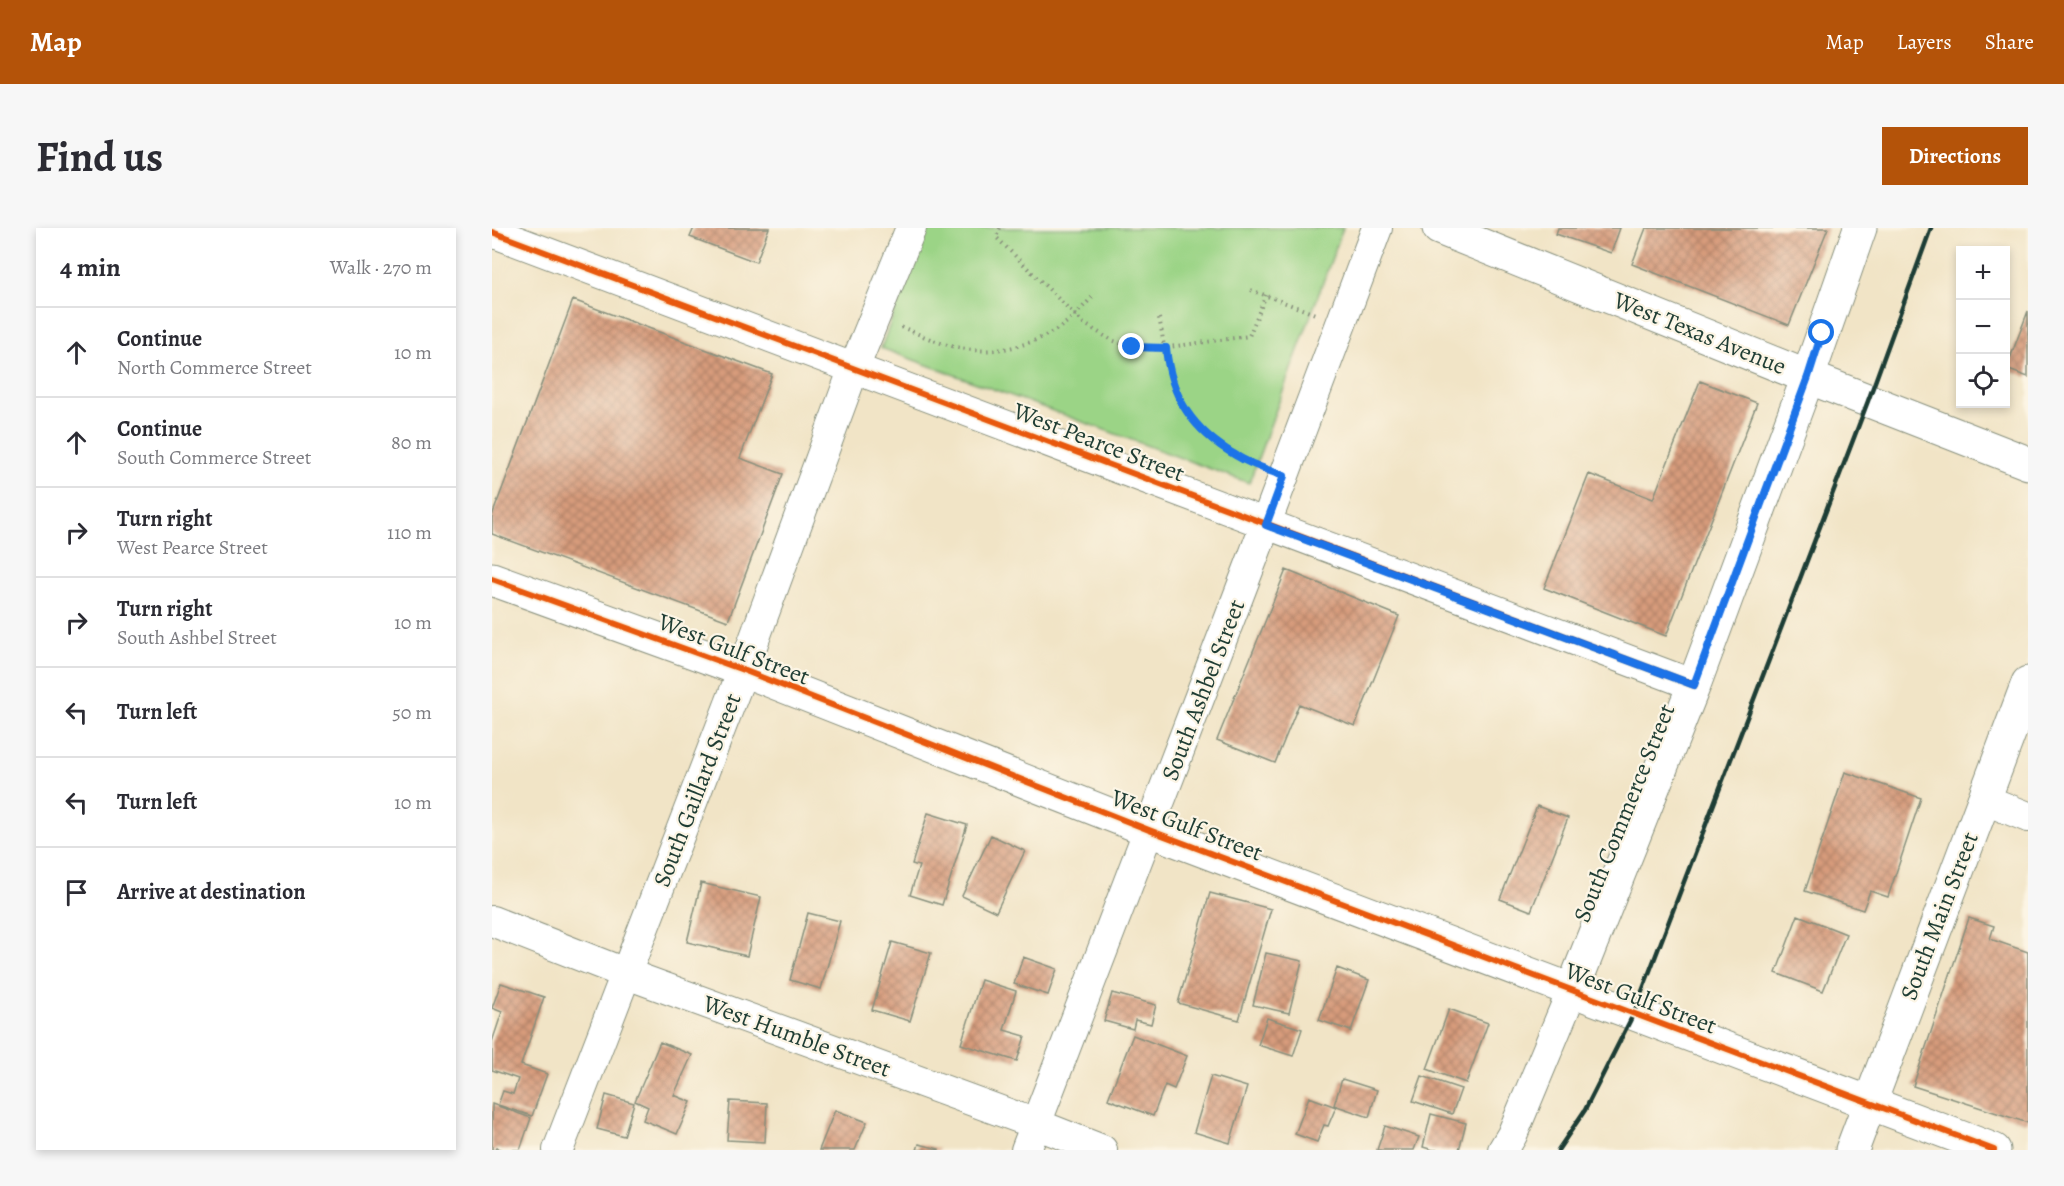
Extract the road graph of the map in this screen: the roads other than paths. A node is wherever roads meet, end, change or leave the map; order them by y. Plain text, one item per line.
1 (911, 228) edge
2 (1377, 228) edge
3 (1439, 228) edge
4 (1860, 228) edge
5 (492, 232) edge
6 (854, 368) junction
7 (1808, 377) junction
8 (2028, 463) edge
9 (1266, 525) junction
10 (492, 579) edge
11 (743, 670) junction
12 (2028, 683) edge
13 (1694, 685) junction
14 (1983, 799) junction
15 (2028, 817) edge
16 (1149, 830) junction
17 (492, 921) edge
18 (627, 974) junction
19 (1572, 991) junction
20 (1870, 1103) junction
21 (1031, 1137) edge
22 (558, 1150) edge
23 (1102, 1150) edge
24 (1503, 1150) edge
25 (1852, 1150) edge
26 (1994, 1150) edge

1 - 6 street, South Gaillard Street
2 - 9 street, South Ashbel Street
3 - 7 street, West Texas Avenue
4 - 7 street, South Commerce Street
5 - 6 street, West Pearce Street
6 - 9 street, West Pearce Street
6 - 11 street, South Gaillard Street
7 - 8 street, West Texas Avenue
7 - 13 street, South Commerce Street
9 - 13 street, West Pearce Street
9 - 16 street, South Ashbel Street
10 - 11 street, West Gulf Street
11 - 16 street, West Gulf Street
11 - 18 street, South Gaillard Street
12 - 14 street, South Main Street
13 - 19 street, South Commerce Street
14 - 15 street
14 - 20 street, South Main Street
16 - 19 street, West Gulf Street
16 - 21 street, South Ashbel Street
17 - 18 street, West Humble Street
18 - 21 street, West Humble Street
18 - 22 street, South Gaillard Street
19 - 20 street, West Gulf Street
19 - 24 street, South Commerce Street
20 - 25 street, South Main Street
20 - 26 street, West Gulf Street
21 - 23 street, West Humble Street

